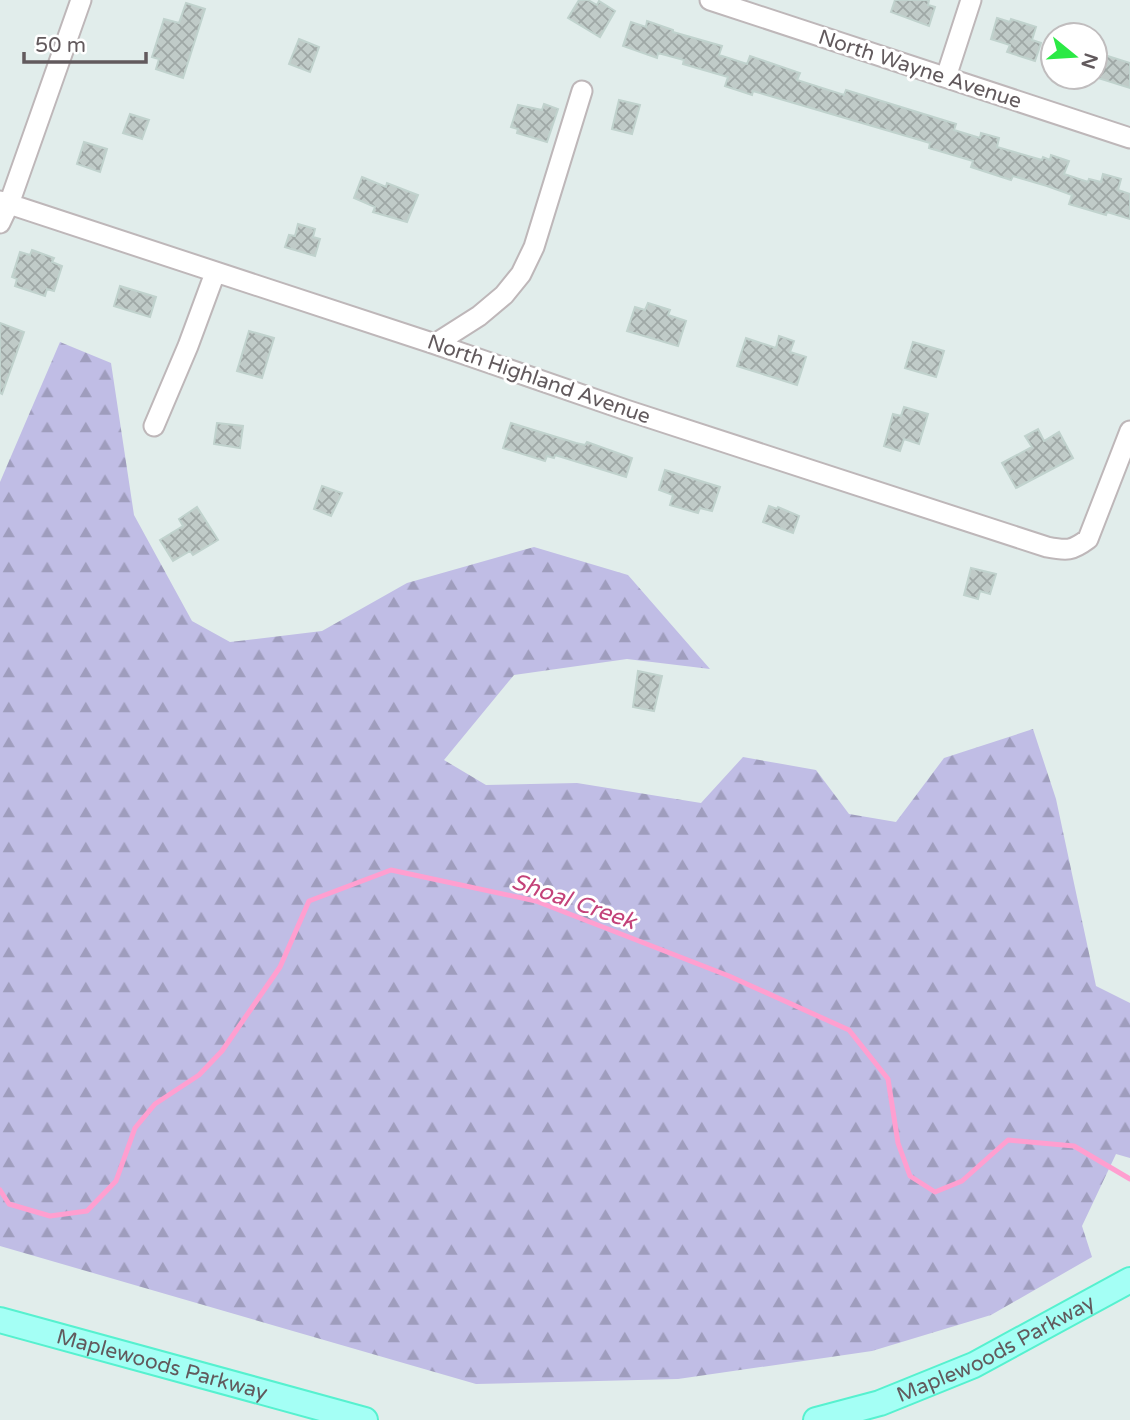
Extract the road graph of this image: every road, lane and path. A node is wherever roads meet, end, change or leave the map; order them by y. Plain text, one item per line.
1 (81, 0) edge
2 (710, 0) edge
3 (971, 0) edge
4 (946, 77) junction
5 (582, 91) dead end
6 (1130, 138) edge
7 (4, 203) edge
8 (0, 223) edge
9 (215, 273) junction
10 (435, 344) junction
11 (155, 426) dead end
12 (1130, 431) edge
13 (1130, 1280) edge
14 (0, 1320) edge
15 (365, 1420) edge
16 (816, 1420) edge

1 - 7 street
2 - 4 street, North Wayne Avenue
3 - 4 street
4 - 6 street, North Wayne Avenue
5 - 10 street
7 - 8 street
7 - 9 street, North Highland Avenue
9 - 10 street, North Highland Avenue
9 - 11 street
10 - 12 street, North Highland Avenue
13 - 16 main road, Maplewoods Parkway
14 - 15 main road, Maplewoods Parkway

